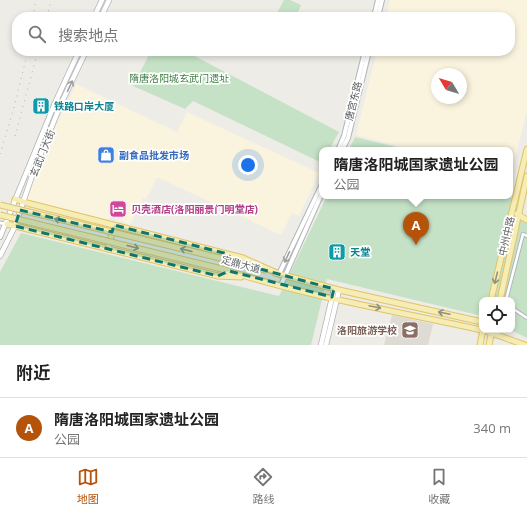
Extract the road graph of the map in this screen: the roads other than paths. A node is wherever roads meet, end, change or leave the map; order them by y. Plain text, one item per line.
1 (102, 0) edge
2 (109, 0) edge
3 (378, 0) edge
4 (382, 0) edge
5 (96, 12) edge
6 (103, 12) edge
7 (375, 12) edge
8 (379, 12) edge
9 (77, 56) edge
10 (84, 56) edge
11 (364, 56) edge
12 (368, 56) edge
13 (339, 147) edge
14 (344, 147) edge
15 (527, 148) edge
16 (527, 176) edge
17 (319, 190) edge
18 (15, 199) junction
19 (319, 199) edge
20 (23, 202) junction
21 (0, 205) edge
22 (512, 213) junction
23 (518, 214) junction
24 (0, 215) edge
25 (527, 220) edge
26 (0, 224) edge
27 (7, 224) junction
28 (114, 225) junction
29 (15, 226) junction
30 (527, 236) edge
31 (0, 237) edge
32 (108, 249) junction
33 (224, 253) junction
34 (0, 256) edge
35 (224, 259) junction
36 (222, 269) junction
37 (278, 274) junction
38 (285, 275) junction
39 (222, 276) junction
40 (250, 278) junction
41 (281, 285) junction
42 (336, 290) junction
43 (492, 297) edge
44 (501, 297) edge
45 (507, 297) edge
46 (335, 298) junction
47 (515, 310) edge
48 (527, 318) edge
49 (479, 321) edge
50 (479, 329) edge
51 (482, 333) edge
52 (492, 333) edge
53 (495, 333) edge
54 (321, 345) edge
55 (326, 345) edge
56 (480, 345) edge
57 (489, 345) edge
58 (525, 345) edge

1 - 5 main road
2 - 6 main road
3 - 7 street
4 - 8 street
9 - 18 main road, 玄武门大街
20 -> 10 main road, 玄武门大街
11 - 13 street, 唐宫东路
12 - 14 street, 唐宫东路
15 - 22 main road, 中州中路
16 - 23 main road, 中州中路
17 -> 37 street
18 - 20 main road
18 - 27 main road, 玄武门大街
19 - 38 street
20 - 28 main road
20 - 29 main road, 玄武门大街
35 -> 21 main road, 定鼎大道, bridge
22 - 23 main road
22 -> 43 main road, 中州中路
23 - 25 main road
23 - 44 main road, 中州中路
24 -> 36 main road, 定鼎大道, bridge
26 - 27 street
27 - 29 main road
27 - 31 main road, 玄武门大街
28 - 32 main road
28 - 33 main road
29 - 32 main road
29 - 34 main road, 玄武门大街
30 - 45 street
32 - 39 main road
33 - 35 main road
33 - 37 main road
35 - 37 main road, 定鼎大道
36 - 39 main road
36 - 40 main road, 定鼎大道
37 - 38 main road, 定鼎大道
38 - 41 street
38 - 42 main road, 定鼎大道
39 - 40 main road
40 - 41 main road, 定鼎大道
41 - 46 main road, 定鼎大道
42 - 46 main road
49 -> 42 main road, 定鼎大道
46 -> 50 main road, 定鼎大道
46 - 54 main road
46 - 55 main road
47 - 48 street
51 - 56 main road
52 - 57 main road
53 - 58 main road, 定鼎大道

